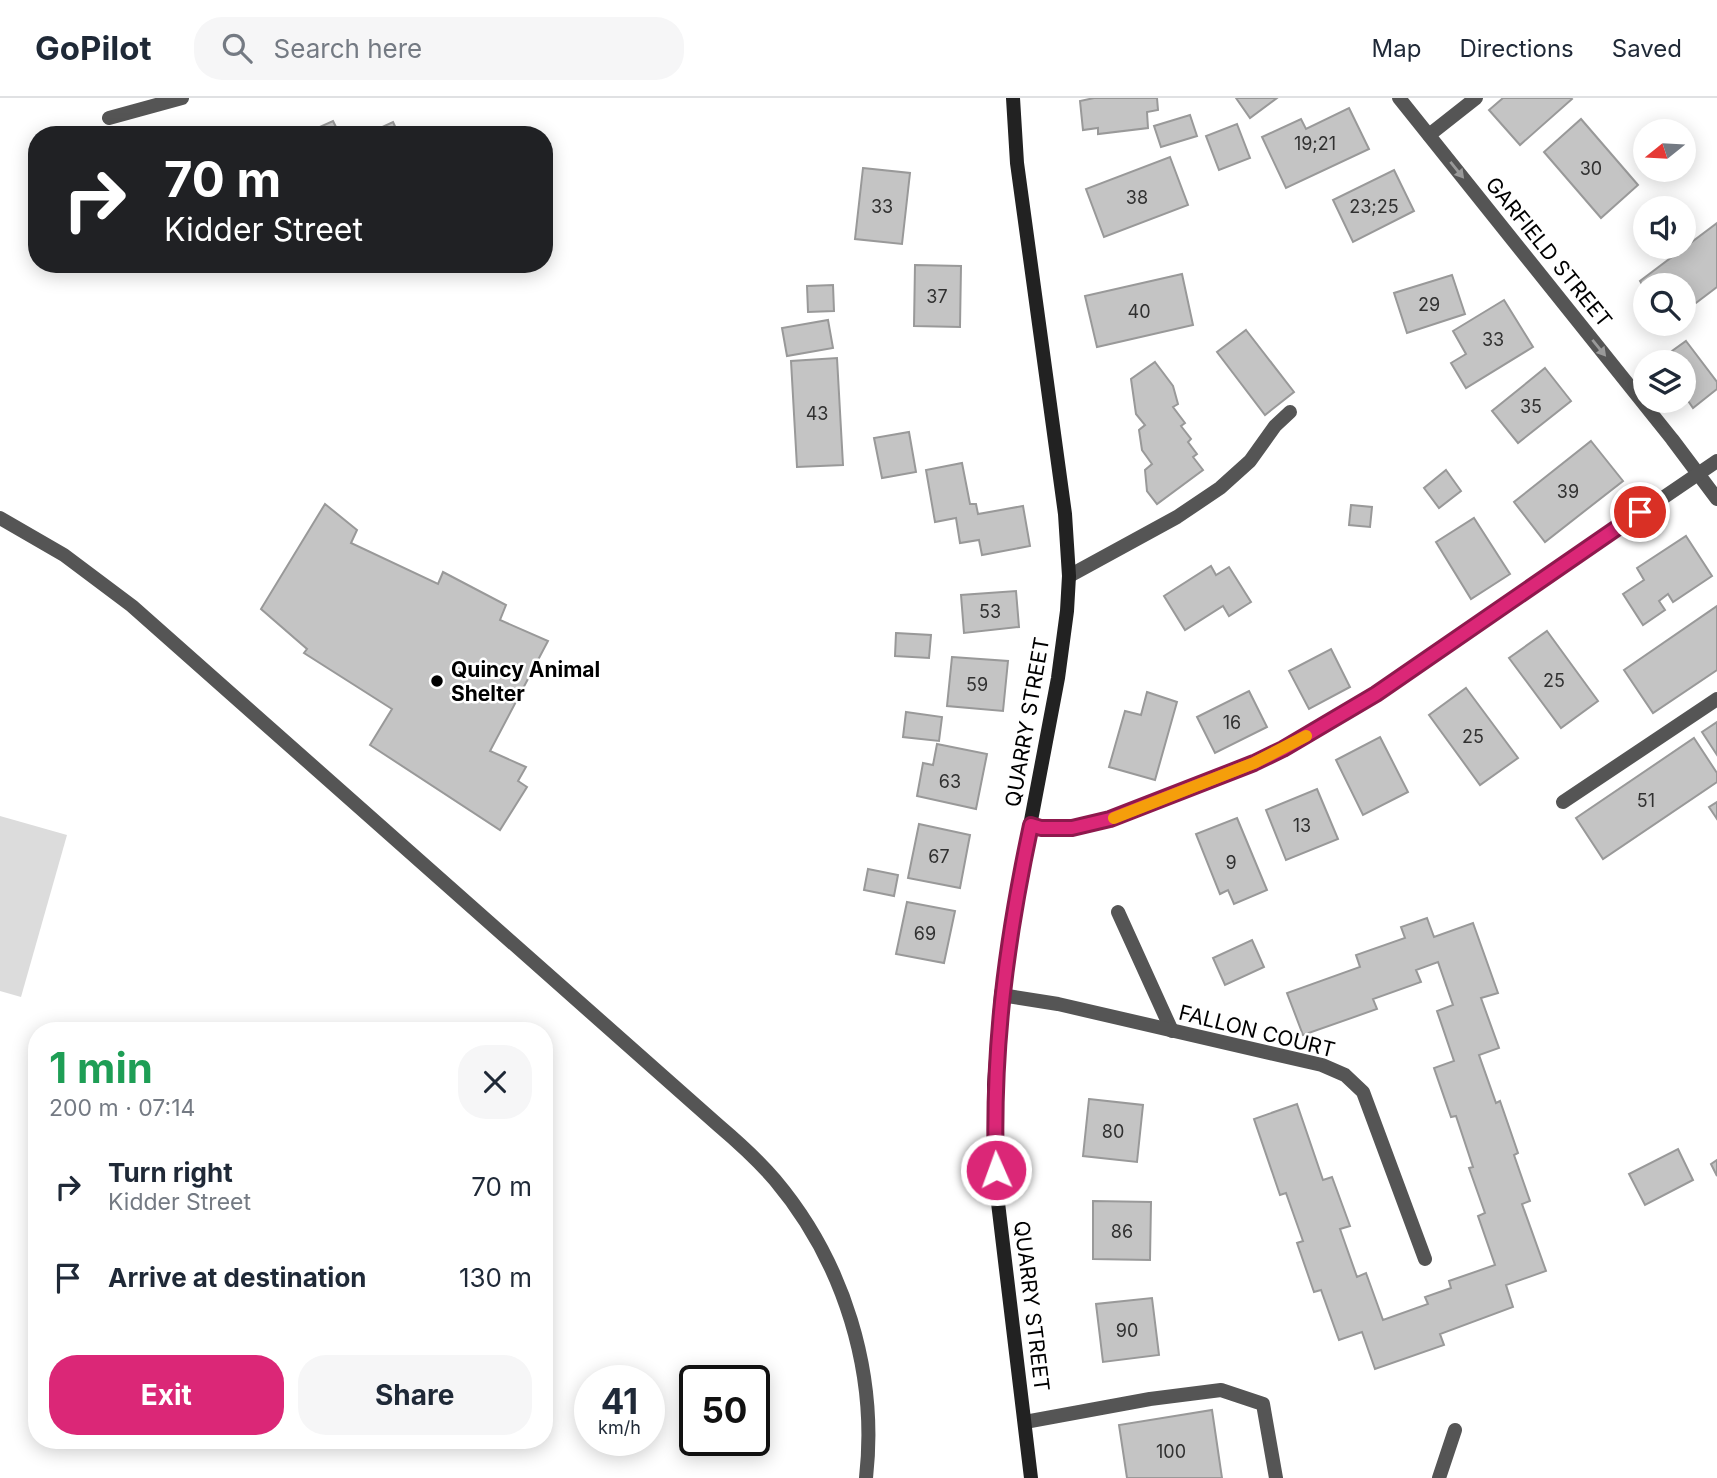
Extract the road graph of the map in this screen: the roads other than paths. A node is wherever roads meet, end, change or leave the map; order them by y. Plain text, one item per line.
1 (182, 98) edge
2 (1013, 98) edge
3 (1399, 98) edge
4 (1476, 98) edge
5 (109, 118) dead end
6 (1429, 135) junction
7 (1290, 412) dead end
8 (1717, 461) edge
9 (1698, 473) junction
10 (1717, 499) edge
11 (0, 517) edge
12 (1069, 576) junction
13 (1717, 699) edge
14 (1563, 802) dead end
15 (1031, 825) junction
16 (1118, 912) dead end
17 (1001, 995) junction
18 (1172, 1031) junction
19 (1425, 1259) dead end
20 (1025, 1422) junction
21 (1455, 1430) dead end
22 (866, 1478) edge
23 (1031, 1478) edge
24 (1276, 1478) edge
25 (1439, 1478) edge

1 - 5 street
2 - 12 main road, QUARRY STREET
3 - 6 street, GARFIELD STREET
4 - 6 street
6 -> 9 street, GARFIELD STREET
7 - 12 street
8 - 9 street
9 - 10 street, GARFIELD STREET
9 - 15 street
11 - 22 street
12 - 15 main road, QUARRY STREET
13 - 14 street
15 - 17 main road, QUARRY STREET
16 - 18 street
17 - 18 street, FALLON COURT
17 - 20 main road, QUARRY STREET
18 - 19 street, FALLON COURT
20 - 23 main road, QUARRY STREET
20 - 24 street
21 - 25 street

